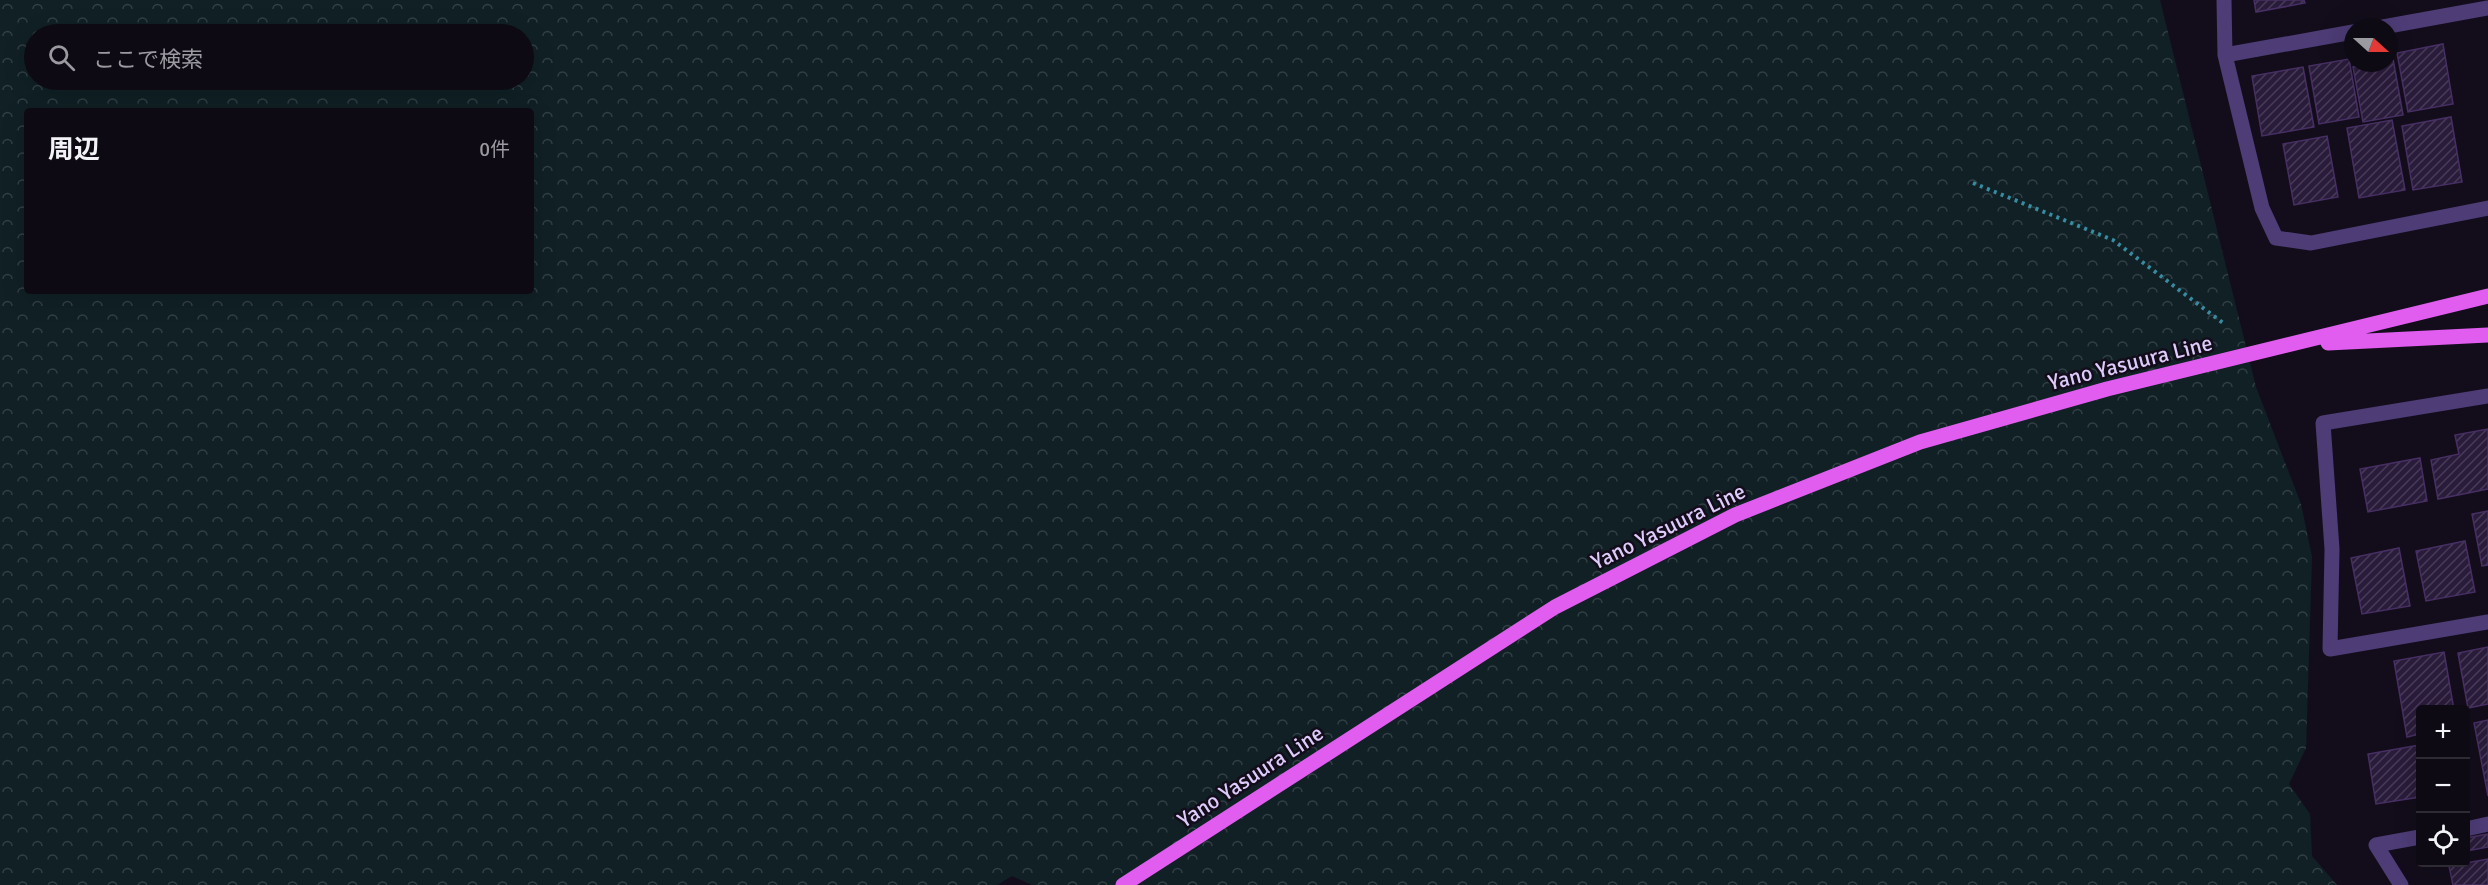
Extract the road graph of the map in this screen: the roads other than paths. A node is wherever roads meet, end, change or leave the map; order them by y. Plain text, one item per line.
1 (2224, 0) edge
2 (2488, 8) edge
3 (2398, 24) edge
4 (2344, 34) edge
5 (2224, 55) junction
6 (2488, 208) edge
7 (2488, 296) edge
8 (2488, 335) edge
9 (2295, 344) junction
10 (2488, 396) edge
11 (2488, 622) edge
12 (2488, 824) edge
13 (2470, 828) edge
14 (2416, 838) edge
15 (1124, 885) edge
16 (2401, 885) edge

1 - 5 street
2 - 3 street
4 - 5 street
5 - 6 street
7 - 9 main road, Yano Yasuura Line
8 - 9 main road, Yano Yasuura Line
9 - 15 main road, Yano Yasuura Line
10 - 11 street
12 - 13 street
14 - 16 street

